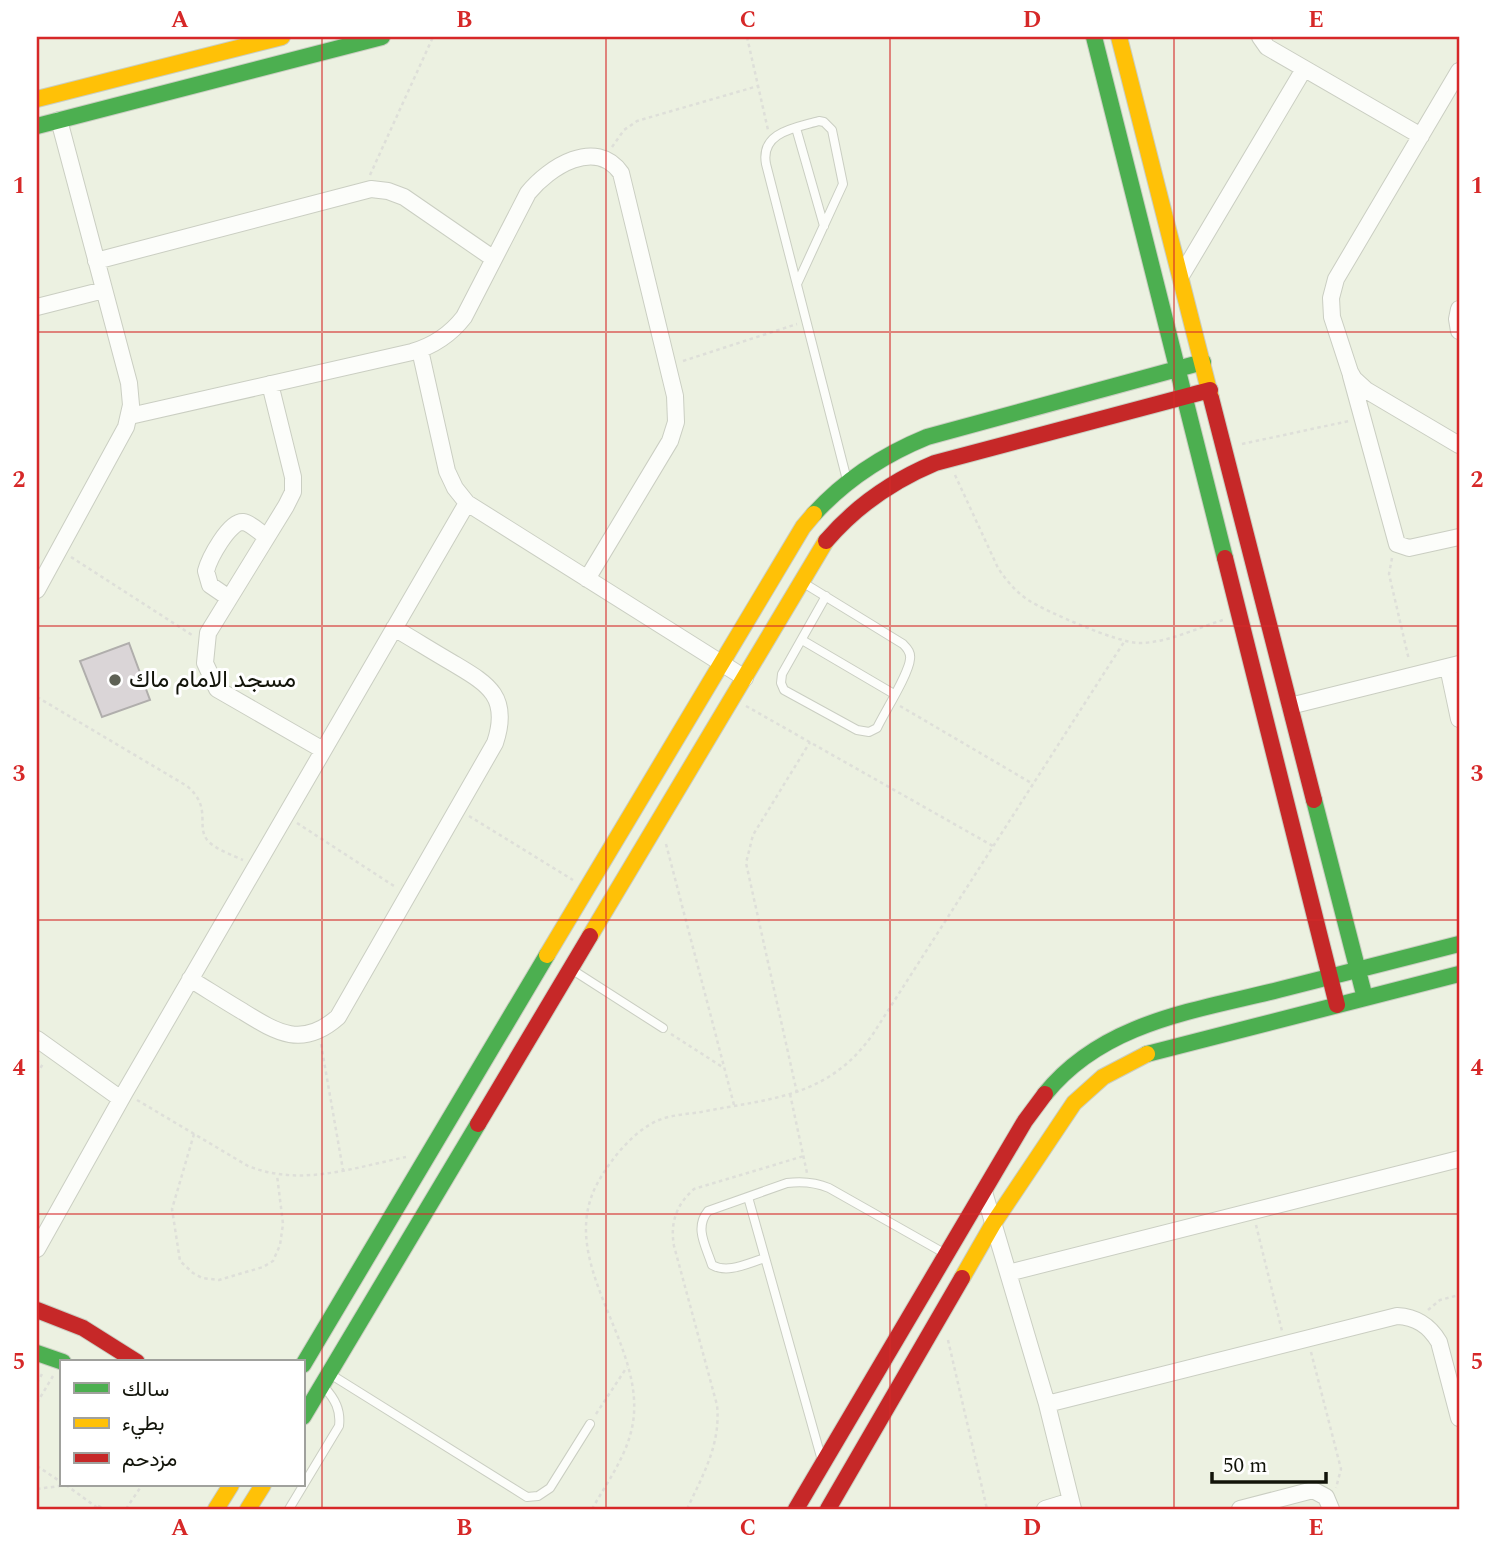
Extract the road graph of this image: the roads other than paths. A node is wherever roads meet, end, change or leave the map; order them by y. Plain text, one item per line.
1 (282, 37) edge
2 (382, 37) edge
3 (1094, 37) edge
4 (1119, 37) edge
5 (1259, 37) edge
6 (352, 40) edge
7 (1304, 69) junction
8 (1459, 71) edge
9 (37, 99) edge
10 (59, 120) junction
11 (37, 125) edge
12 (796, 128) junction
13 (1421, 136) junction
14 (824, 226) junction
15 (494, 259) junction
16 (96, 261) junction
17 (1181, 276) junction
18 (797, 284) junction
19 (104, 290) junction
20 (37, 307) edge
21 (1459, 309) edge
22 (1459, 331) edge
23 (420, 350) junction
24 (1203, 362) junction
25 (1177, 369) junction
26 (1350, 372) junction
27 (270, 384) junction
28 (1210, 390) junction
29 (1184, 397) junction
30 (130, 416) junction
31 (1459, 445) edge
32 (847, 480) junction
33 (467, 503) junction
34 (267, 537) junction
35 (1459, 537) edge
36 (587, 579) junction
37 (802, 582) junction
38 (37, 590) edge
39 (827, 596) junction
40 (229, 598) junction
41 (394, 628) junction
42 (802, 640) junction
43 (722, 663) junction
44 (1453, 665) edge
45 (745, 678) junction
46 (892, 697) junction
47 (1290, 706) junction
48 (1459, 719) edge
49 (323, 750) junction
50 (1459, 944) edge
51 (571, 969) junction
52 (1358, 970) junction
53 (1459, 974) edge
54 (1330, 977) junction
55 (190, 979) junction
56 (1365, 998) junction
57 (1337, 1005) junction
58 (513, 1012) junction
59 (537, 1026) junction
60 (663, 1028) road end
61 (37, 1039) edge
62 (123, 1096) junction
63 (1459, 1160) edge
64 (984, 1192) junction
65 (748, 1197) junction
66 (993, 1224) junction
67 (37, 1249) edge
68 (947, 1255) junction
69 (765, 1258) junction
70 (1008, 1273) junction
71 (37, 1310) edge
72 (37, 1353) edge
73 (133, 1360) edge
74 (60, 1361) edge
75 (304, 1363) edge
76 (326, 1380) junction
77 (1046, 1404) junction
78 (304, 1415) edge
79 (1459, 1418) edge
80 (590, 1424) road end
81 (823, 1463) junction
82 (304, 1484) edge
83 (230, 1486) edge
84 (262, 1486) edge
85 (303, 1486) edge
86 (1329, 1503) edge
87 (1072, 1505) edge
88 (216, 1509) edge
89 (248, 1509) edge
90 (289, 1509) edge
91 (796, 1509) edge
92 (828, 1509) edge
93 (1045, 1509) edge
94 (1240, 1509) edge

1 - 9 street
2 - 6 street
3 - 25 street
4 - 17 street
5 - 7 street
6 - 10 street
7 - 13 street
7 - 17 street
8 - 13 street
10 - 11 street
10 - 16 street
12 - 14 lane
12 - 14 lane
12 - 18 lane
13 - 26 street
14 - 18 lane
15 - 16 street
15 - 23 street
15 - 36 street
16 - 19 street
17 - 24 street
18 - 32 lane
19 - 20 street
19 - 30 street
21 - 22 street
23 - 27 street
23 - 33 street
24 - 25 street
24 - 28 street
25 - 29 street
25 - 32 street
26 - 31 street
26 - 35 street
27 - 30 street
27 - 34 street
28 - 29 street
28 - 47 street
29 - 37 street
29 - 54 street
30 - 38 street
32 - 43 street
33 - 36 street
33 - 41 street
34 - 40 street
34 - 40 street
36 - 43 street
37 - 39 lane
37 - 45 street
39 - 42 lane
39 - 46 lane
40 - 49 street
41 - 49 street
41 - 55 street
42 - 46 lane
42 - 46 lane
43 - 45 street
43 - 58 street
44 - 47 street
44 - 48 street
45 - 51 street
47 - 52 street
49 - 55 street
50 - 52 street
51 - 59 street
51 - 60 lane
52 - 54 street
52 - 56 street
53 - 56 street
54 - 57 street
54 - 64 street
55 - 62 street
56 - 57 street
57 - 66 street
58 - 59 street
58 - 75 street
59 - 76 street
61 - 62 street
62 - 67 street
63 - 70 street
64 - 66 street
64 - 68 street
65 - 68 lane
65 - 69 lane
65 - 69 lane
66 - 70 street
66 - 92 street
68 - 81 street
69 - 81 lane
70 - 77 street
71 - 73 street
72 - 74 street
76 - 78 street
76 - 80 lane
76 - 82 lane
77 - 79 street
77 - 87 street
81 - 91 street
83 - 88 street
84 - 89 street
85 - 90 lane
86 - 94 street
87 - 93 street

